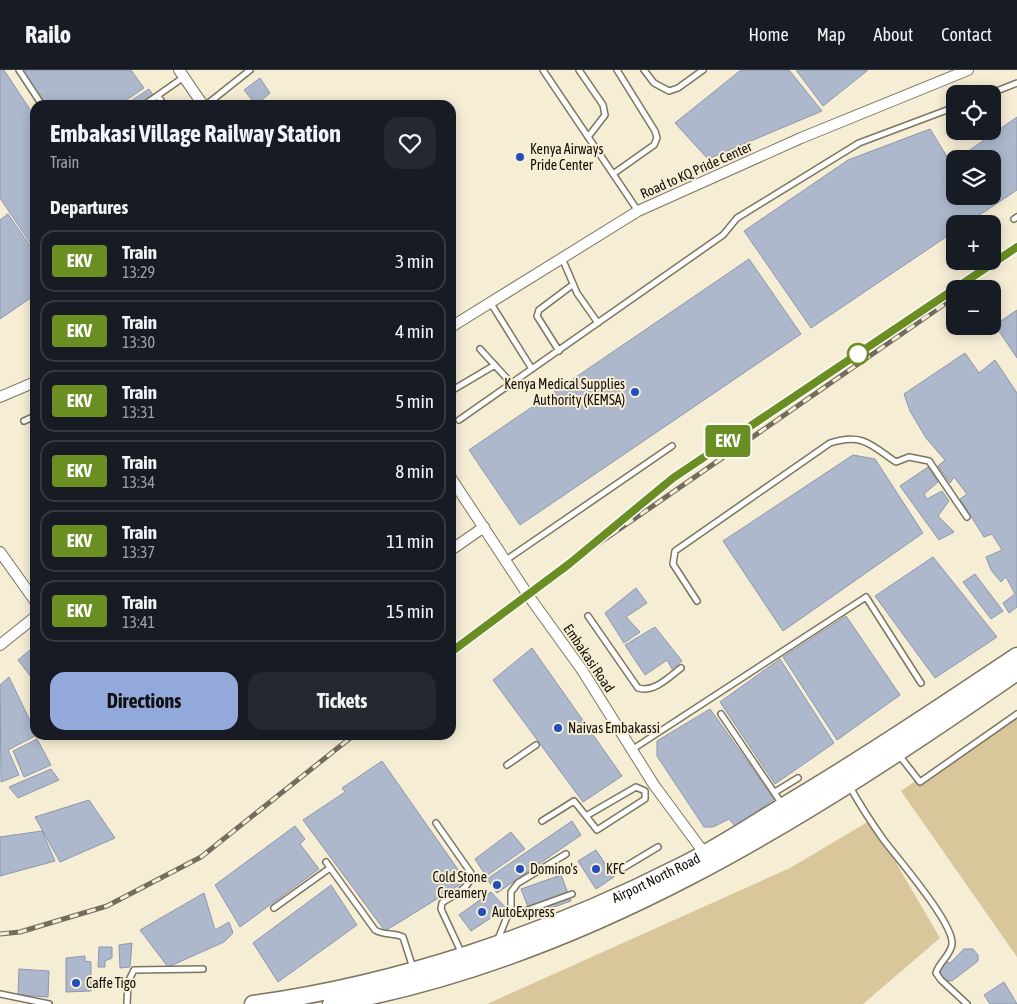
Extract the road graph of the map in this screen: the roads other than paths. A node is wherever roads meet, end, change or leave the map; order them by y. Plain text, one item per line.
1 (19, 70) edge
2 (250, 70) edge
3 (544, 70) edge
4 (579, 70) edge
5 (617, 70) edge
6 (644, 70) edge
7 (703, 70) edge
8 (968, 70) edge
9 (182, 74) edge
10 (1017, 83) edge
11 (1001, 89) edge
12 (158, 96) junction
13 (39, 100) edge
14 (152, 100) edge
15 (161, 100) edge
16 (200, 100) edge
17 (211, 100) edge
18 (946, 110) edge
19 (588, 137) junction
20 (613, 174) junction
21 (638, 211) junction
22 (562, 258) junction
23 (570, 286) dead end
24 (490, 302) junction
25 (456, 323) edge
26 (598, 323) junction
27 (480, 349) dead end
28 (559, 351) junction
29 (495, 365) junction
30 (532, 369) junction
31 (30, 384) edge
32 (512, 384) junction
33 (456, 388) edge
34 (0, 397) edge
35 (30, 418) edge
36 (459, 420) dead end
37 (24, 421) dead end
38 (672, 446) dead end
39 (456, 485) edge
40 (967, 517) dead end
41 (484, 527) junction
42 (456, 547) edge
43 (0, 552) edge
44 (506, 560) junction
45 (30, 594) edge
46 (697, 601) dead end
47 (588, 616) dead end
48 (30, 621) edge
49 (0, 645) edge
50 (1017, 656) edge
51 (681, 668) dead end
52 (1017, 672) edge
53 (921, 684) dead end
54 (721, 714) dead end
55 (1017, 714) edge
56 (536, 745) dead end
57 (633, 750) junction
58 (897, 753) junction
59 (507, 765) dead end
60 (798, 778) dead end
61 (654, 784) junction
62 (849, 785) junction
63 (645, 791) junction
64 (776, 792) junction
65 (784, 806) junction
66 (586, 816) junction
67 (542, 821) dead end
68 (436, 823) dead end
69 (658, 847) dead end
70 (566, 854) dead end
71 (705, 854) junction
72 (326, 862) dead end
73 (330, 868) junction
74 (623, 868) dead end
75 (572, 894) dead end
76 (274, 908) dead end
77 (525, 911) dead end
78 (496, 944) junction
79 (462, 954) junction
80 (204, 969) dead end
81 (413, 969) junction
82 (0, 994) edge
83 (50, 1004) edge
84 (127, 1004) edge
85 (253, 1004) edge
86 (331, 1004) edge
87 (967, 1004) edge

1 - 13 lane
2 - 17 lane
3 - 19 lane
4 - 19 lane
5 - 20 lane
6 - 7 lane
8 - 21 street, Road to KQ Pride Center
9 - 12 lane
9 - 16 street
10 - 11 lane
12 - 14 lane
12 - 15 lane
18 - 26 lane
19 - 20 lane
20 - 21 lane
21 - 22 street, Road to KQ Pride Center
22 - 24 street, Road to KQ Pride Center
22 - 26 lane
23 - 28 lane
24 - 25 street, Road to KQ Pride Center
24 - 30 lane
26 - 28 lane
27 - 29 lane
28 - 30 lane
29 - 32 lane
29 - 33 lane
30 - 32 lane
31 - 34 street
32 - 36 lane
35 - 37 lane
38 - 44 lane
39 - 41 street, Embakasi Road
40 - 46 lane
41 - 42 street
41 - 44 street, Embakasi Road
43 - 45 street
44 - 57 street, Embakasi Road
47 - 51 lane
48 - 49 street
50 - 65 main road, Airport North Road
52 - 58 main road, Airport North Road
53 - 57 lane
54 - 64 lane
55 - 58 lane
56 - 59 lane
57 - 61 street, Embakasi Road
58 - 62 main road, Airport North Road
60 - 64 lane
61 - 63 lane
61 - 71 street, Embakasi Road
62 - 86 main road, Airport North Road
62 - 87 lane
63 - 66 lane
63 - 66 lane
64 - 65 lane
65 - 71 main road, Airport North Road
66 - 67 lane
68 - 79 lane
69 - 74 lane
70 - 78 lane
71 - 78 main road, Airport North Road
72 - 73 lane
73 - 76 lane
73 - 81 lane
75 - 77 lane
78 - 79 main road, Airport North Road
79 - 81 main road, Airport North Road
80 - 84 lane
81 - 85 main road, Airport North Road
82 - 83 lane

